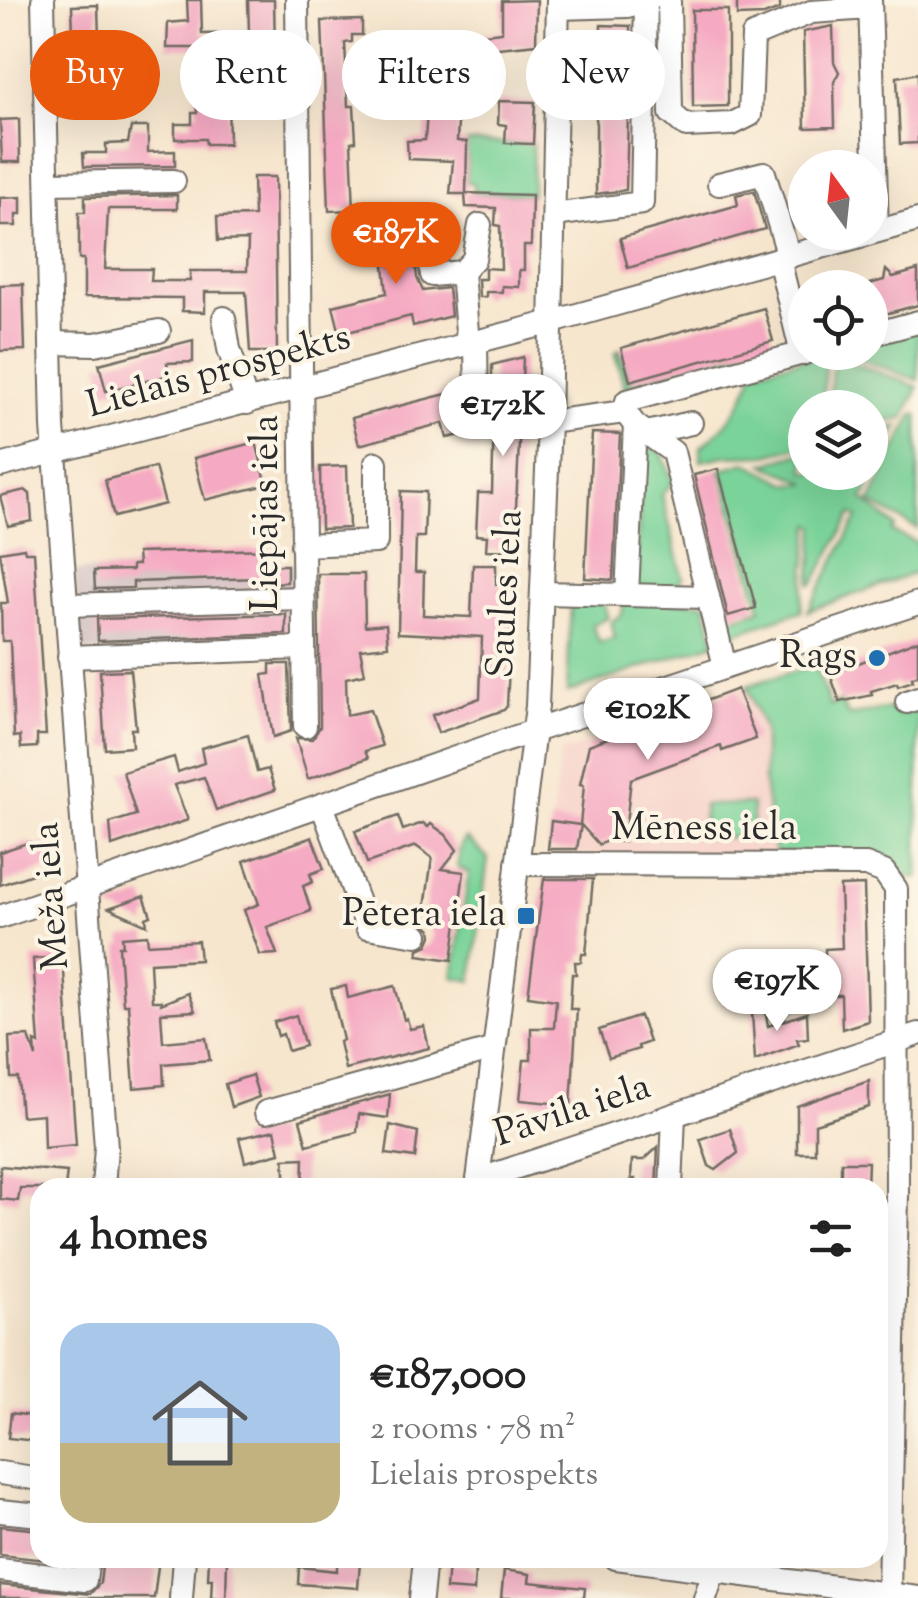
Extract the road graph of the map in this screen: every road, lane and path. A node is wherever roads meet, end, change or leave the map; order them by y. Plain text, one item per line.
1 (43, 0) edge
2 (297, 0) edge
3 (648, 0) edge
4 (669, 0) edge
5 (558, 4) edge
6 (870, 4) edge
7 (875, 150) edge
8 (174, 180) dead end
9 (48, 183) junction
10 (719, 184) dead end
11 (554, 215) junction
12 (424, 220) dead end
13 (918, 220) edge
14 (480, 224) dead end
15 (888, 228) edge
16 (812, 250) edge
17 (784, 258) junction
18 (462, 272) junction
19 (788, 277) edge
20 (224, 318) dead end
21 (552, 322) junction
22 (918, 322) edge
23 (888, 330) edge
24 (159, 331) dead end
25 (51, 343) junction
26 (472, 343) junction
27 (788, 357) edge
28 (303, 388) junction
29 (247, 403) junction
30 (477, 410) dead end
31 (549, 422) junction
32 (636, 423) junction
33 (691, 423) dead end
34 (56, 452) junction
35 (376, 464) dead end
36 (0, 466) edge
37 (302, 546) junction
38 (542, 593) junction
39 (627, 595) junction
40 (708, 597) junction
41 (302, 598) junction
42 (918, 602) edge
43 (66, 605) junction
44 (302, 648) junction
45 (70, 657) junction
46 (724, 667) junction
47 (305, 726) dead end
48 (534, 731) junction
49 (322, 806) junction
50 (517, 864) junction
51 (87, 887) junction
52 (0, 917) edge
53 (417, 935) dead end
54 (907, 1038) edge
55 (494, 1050) junction
56 (266, 1112) dead end
57 (674, 1115) junction
58 (104, 1178) edge
59 (478, 1178) edge
60 (494, 1178) edge
61 (672, 1178) edge
62 (907, 1195) edge
63 (888, 1456) edge
64 (0, 1473) edge
65 (30, 1477) edge
66 (0, 1510) edge
67 (30, 1514) edge
68 (86, 1568) edge
69 (184, 1568) edge
70 (424, 1568) edge
71 (698, 1568) edge
72 (880, 1568) edge
73 (0, 1570) edge
74 (714, 1571) junction
75 (878, 1594) edge
76 (182, 1598) edge
77 (421, 1598) edge
78 (705, 1598) edge
79 (918, 1598) edge

1 - 9 street, Meža iela
2 - 28 street, Liepājas iela
3 - 5 street
3 - 11 street
4 - 6 street
5 - 11 street, Saules iela
6 - 7 street
8 - 9 street
9 - 25 street, Meža iela
10 - 17 street
11 - 21 street, Saules iela
12 - 18 street
13 - 15 street, Lielais prospekts
14 - 18 street
16 - 17 street, Lielais prospekts
17 - 19 street
17 - 21 street, Lielais prospekts
18 - 26 street
20 - 29 street
21 - 26 street, Lielais prospekts
21 - 31 street, Saules iela
22 - 23 street
24 - 25 street
25 - 34 street, Meža iela
26 - 28 street, Lielais prospekts
26 - 30 street
27 - 32 street
28 - 29 street, Lielais prospekts
28 - 37 street, Liepājas iela
29 - 34 street, Lielais prospekts
31 - 32 street
31 - 38 street, Saules iela
32 - 33 street
32 - 39 street
32 - 40 street
34 - 36 street, Lielais prospekts
34 - 43 street, Meža iela
35 - 37 street
37 - 41 street, Liepājas iela
38 - 39 street
38 - 48 street, Saules iela
39 - 40 street
40 - 46 street
41 - 43 street
41 - 44 street, Liepājas iela
42 - 46 street
43 - 45 street, Meža iela
44 - 45 street
44 - 47 street, Liepājas iela
45 - 51 street, Meža iela
46 - 48 street
48 - 49 street
48 - 50 street, Saules iela
49 - 51 street
49 - 53 street
50 - 54 street, Mēness iela
50 - 55 street, Saules iela
51 - 52 street
51 - 58 street, Meža iela
54 - 57 street, Pāvila iela
54 - 62 street
55 - 56 street
55 - 59 street, Saules iela
57 - 60 street, Pāvila iela
57 - 61 street
62 - 63 street
64 - 65 street
66 - 67 street
68 - 73 street
69 - 76 street
70 - 77 street
71 - 74 street
72 - 75 street
74 - 75 street
74 - 78 street
75 - 79 street

